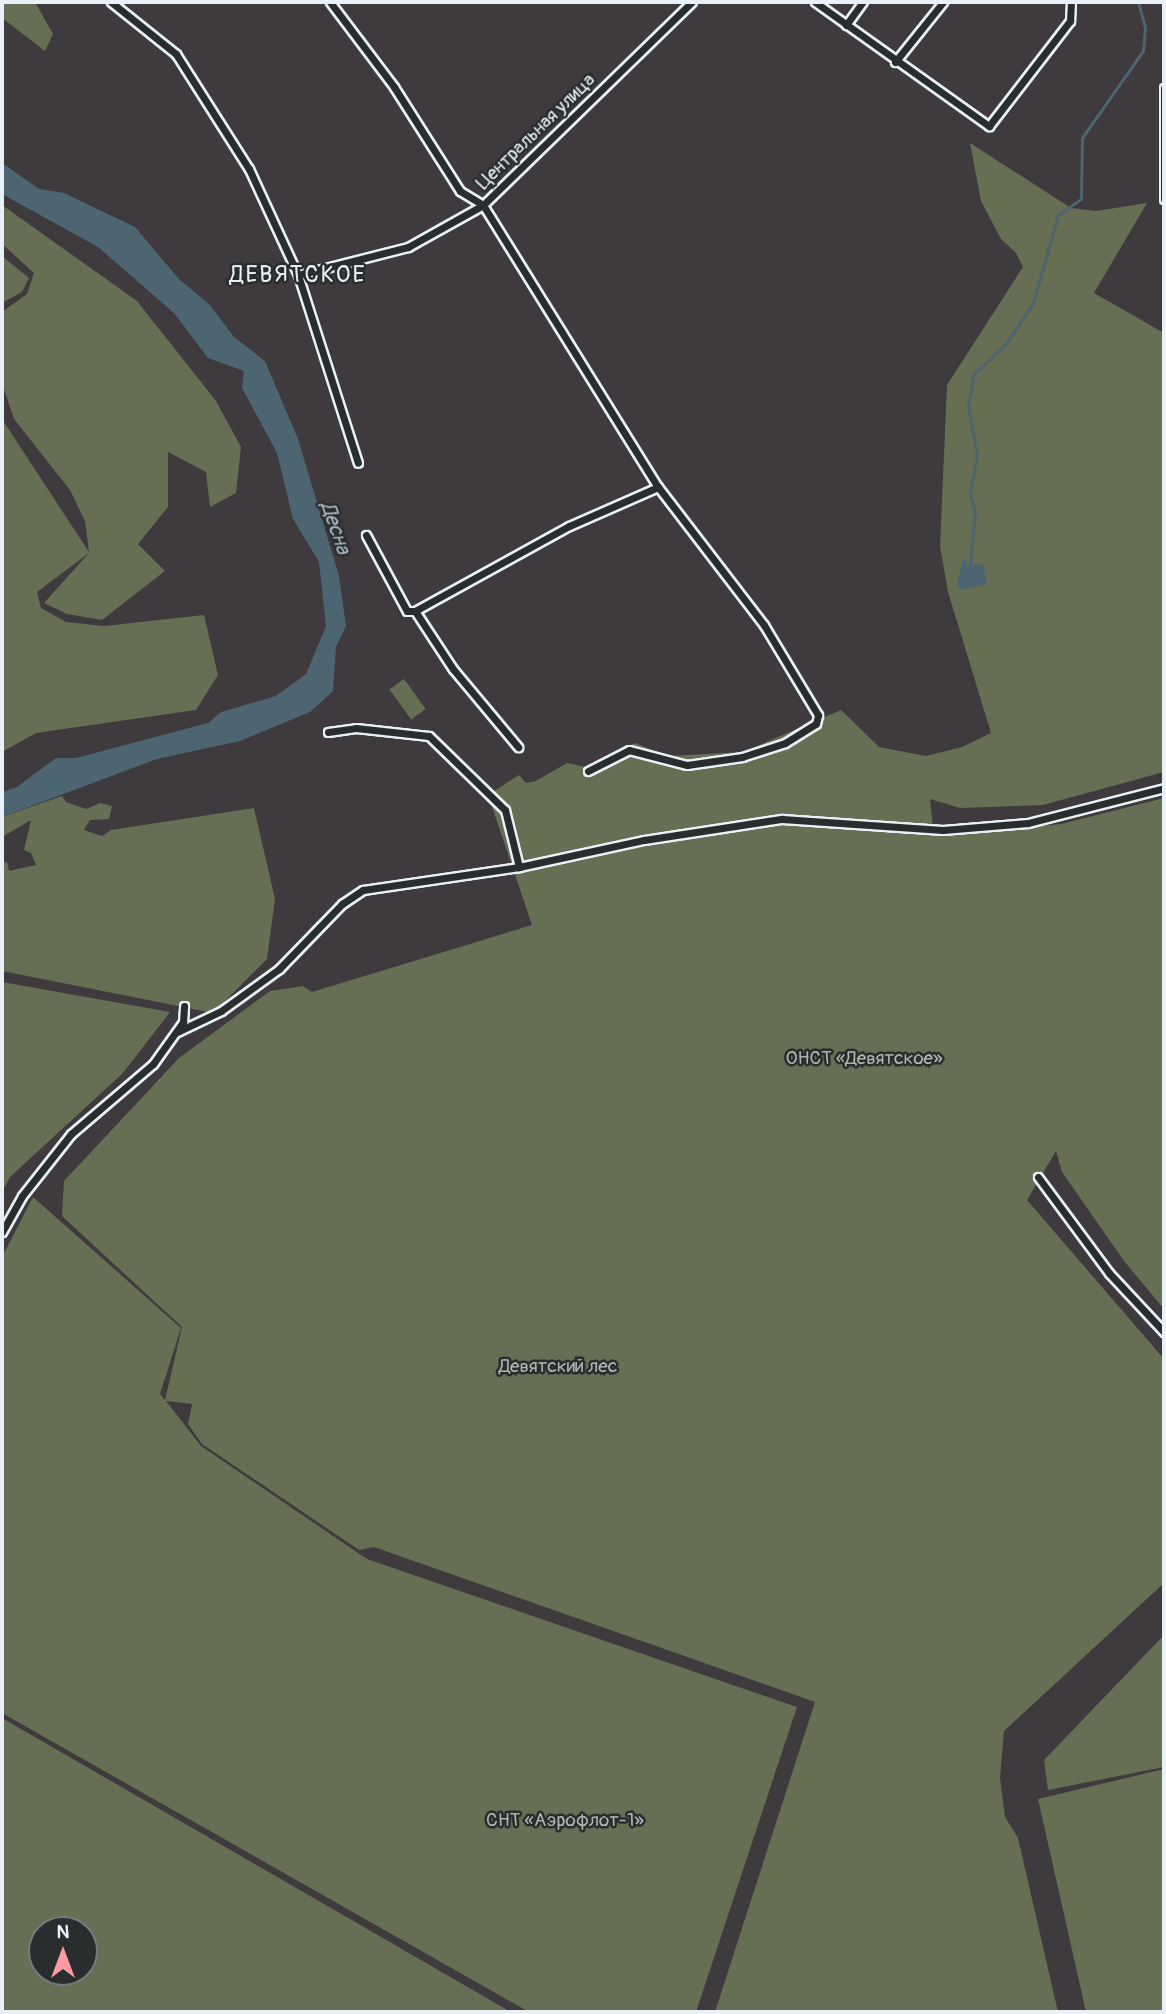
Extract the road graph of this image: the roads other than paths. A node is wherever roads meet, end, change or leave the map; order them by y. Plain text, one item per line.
1 (111, 2) edge
2 (330, 2) edge
3 (692, 2) edge
4 (815, 2) edge
5 (863, 2) edge
6 (943, 2) edge
7 (1071, 2) edge
8 (846, 25) junction
9 (895, 62) junction
10 (1164, 88) edge
11 (1164, 139) edge
12 (1164, 199) edge
13 (483, 205) junction
14 (298, 275) junction
15 (358, 463) dead end
16 (658, 487) junction
17 (366, 535) dead end
18 (415, 611) junction
19 (328, 732) dead end
20 (519, 747) dead end
21 (588, 771) dead end
22 (1164, 788) edge
23 (519, 867) junction
24 (184, 1006) dead end
25 (177, 1032) junction
26 (1038, 1177) dead end
27 (2, 1233) edge
28 (1164, 1332) edge

1 - 14 street
2 - 13 street
3 - 13 street, Центральная улица
4 - 8 street
5 - 8 street
6 - 9 street
7 - 9 street
8 - 9 street
10 - 11 street
11 - 12 street
13 - 14 street, Центральная улица
13 - 16 street
14 - 15 street
16 - 18 street
16 - 21 street
17 - 18 street
18 - 20 street
19 - 23 street
22 - 23 street
23 - 25 street
24 - 25 street
25 - 27 street
26 - 28 street

